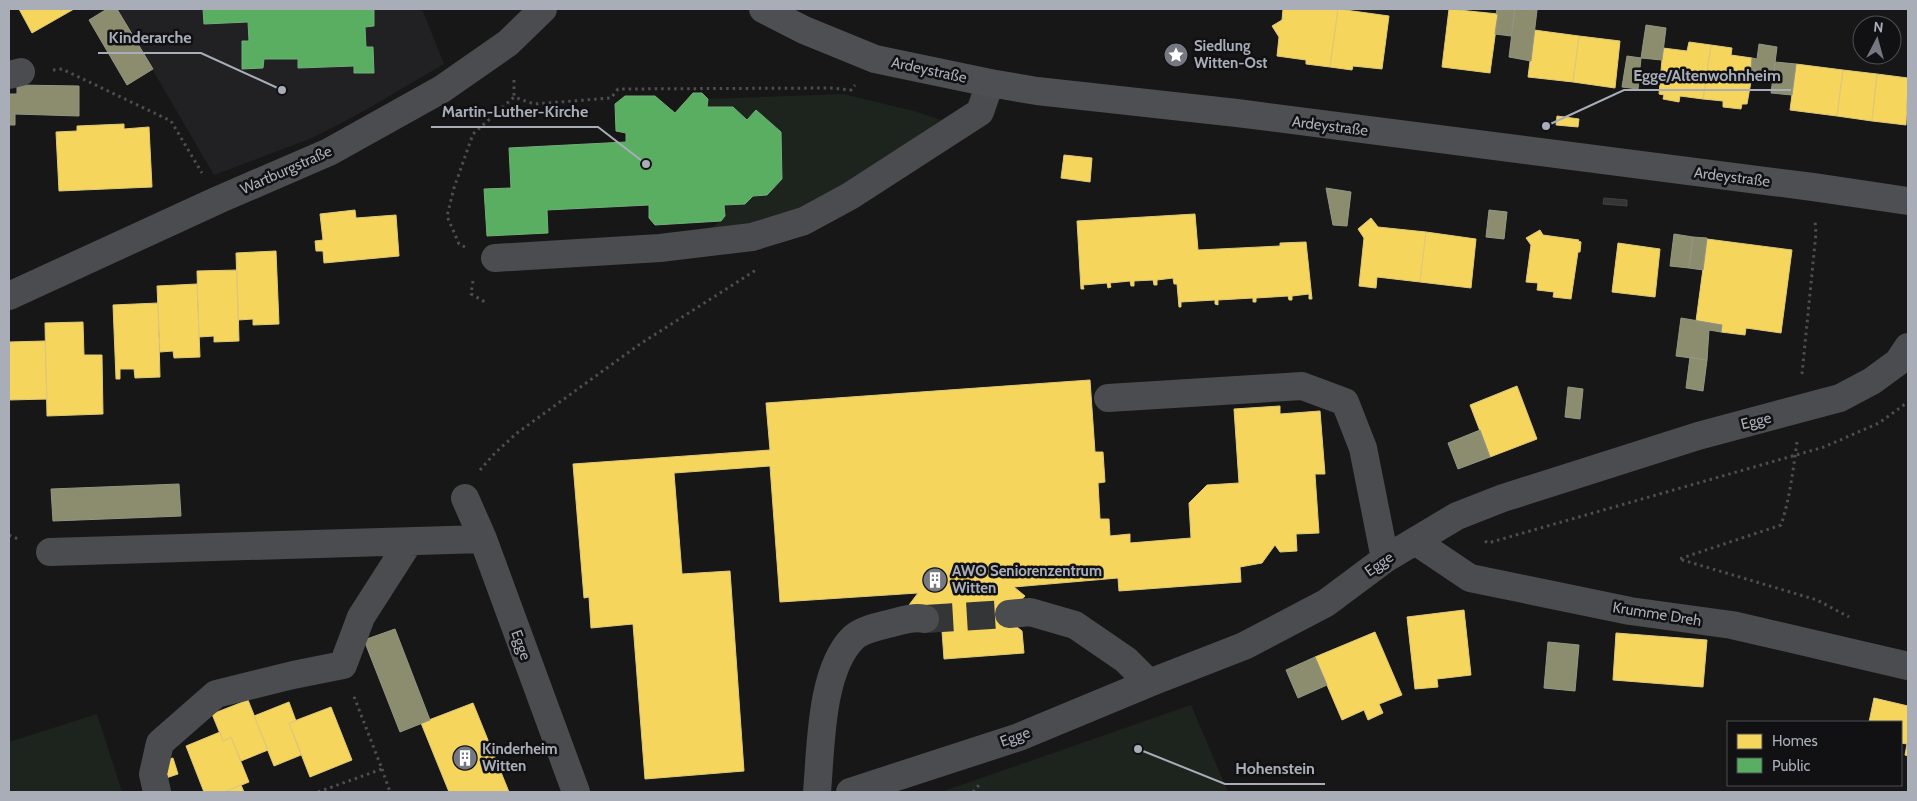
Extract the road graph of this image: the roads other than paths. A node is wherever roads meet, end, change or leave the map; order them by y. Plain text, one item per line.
1 (543, 9) edge
2 (763, 9) edge
3 (990, 83) junction
4 (1908, 201) edge
5 (495, 258) road end
6 (9, 296) edge
7 (1908, 347) edge
8 (1108, 398) dead end
9 (466, 498) road end
10 (482, 539) junction
11 (1414, 541) junction
12 (409, 542) junction
13 (50, 552) dead end
14 (1385, 559) junction
15 (1009, 614) tunnel mouth
16 (925, 619) tunnel mouth
17 (1908, 666) edge
18 (1149, 683) junction
19 (157, 792) edge
20 (576, 792) edge
21 (817, 792) edge
22 (850, 792) edge

1 - 6 street, Wartburgstraße
2 - 3 main road, Ardeystraße
3 - 4 main road, Ardeystraße
3 - 5 street
7 - 11 street, Egge
8 - 14 street
9 - 10 street, Egge
10 - 12 street
10 - 20 street, Egge
11 - 14 street, Egge
11 - 17 street, Krumme Dreh
12 - 13 street
12 - 19 street
14 - 18 street, Egge
15 - 18 street
16 - 21 street
18 - 22 street, Egge

